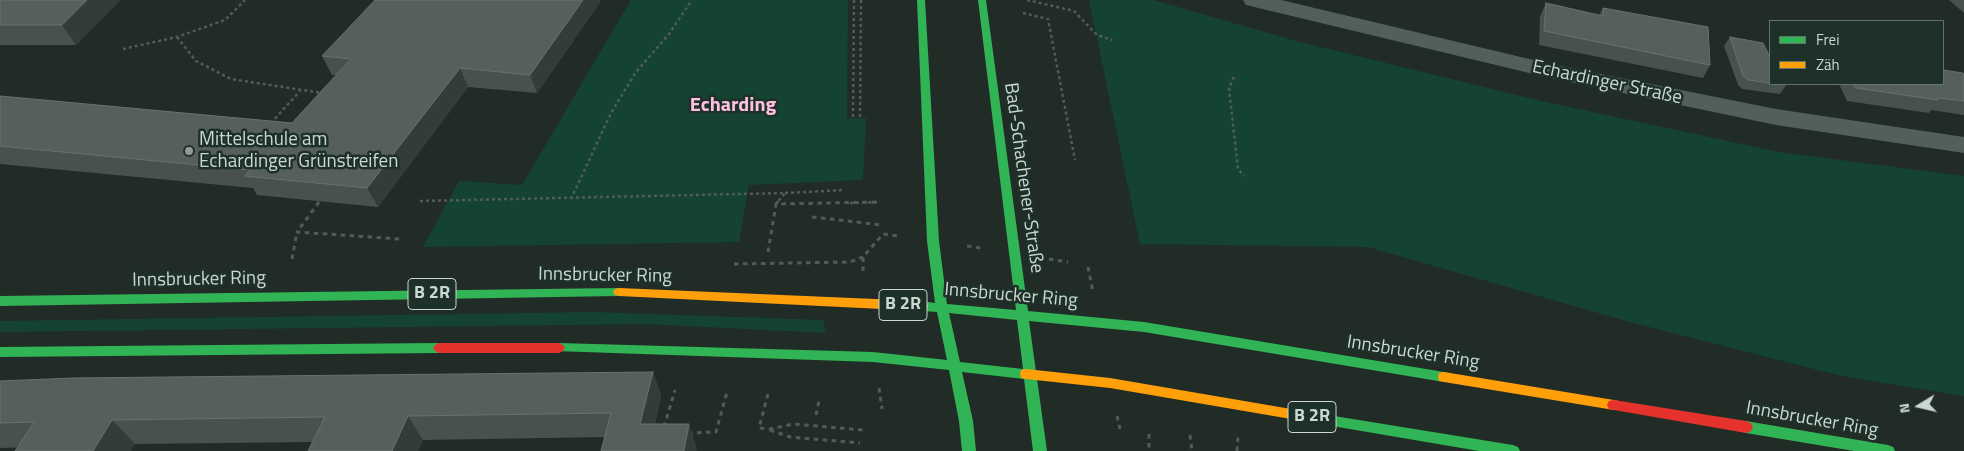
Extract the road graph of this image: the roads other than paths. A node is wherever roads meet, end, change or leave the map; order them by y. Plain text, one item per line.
1 (921, 0) edge
2 (982, 0) edge
3 (1254, 0) edge
4 (995, 13) dead end
5 (985, 26) junction
6 (1964, 146) edge
7 (0, 301) edge
8 (942, 308) junction
9 (1024, 315) junction
10 (0, 352) edge
11 (955, 366) junction
12 (1031, 375) junction
13 (968, 451) edge
14 (1040, 451) edge
15 (1513, 451) edge
16 (1888, 451) edge

1 - 8 main road
2 - 5 main road, Bad-Schachener-Straße
3 - 6 street, Echardinger Straße
4 - 5 main road
5 - 9 main road, Bad-Schachener-Straße
7 - 8 main road, Innsbrucker Ring / B 2R
8 - 9 main road, Innsbrucker Ring / B 2R
8 - 11 main road
9 - 12 main road, Bad-Schachener-Straße
9 - 16 main road, Innsbrucker Ring / B 2R
10 - 11 main road, B 2R
11 - 12 main road, B 2R
11 - 13 main road
12 - 14 main road, Bad-Schachener-Straße
12 - 15 main road, B 2R

